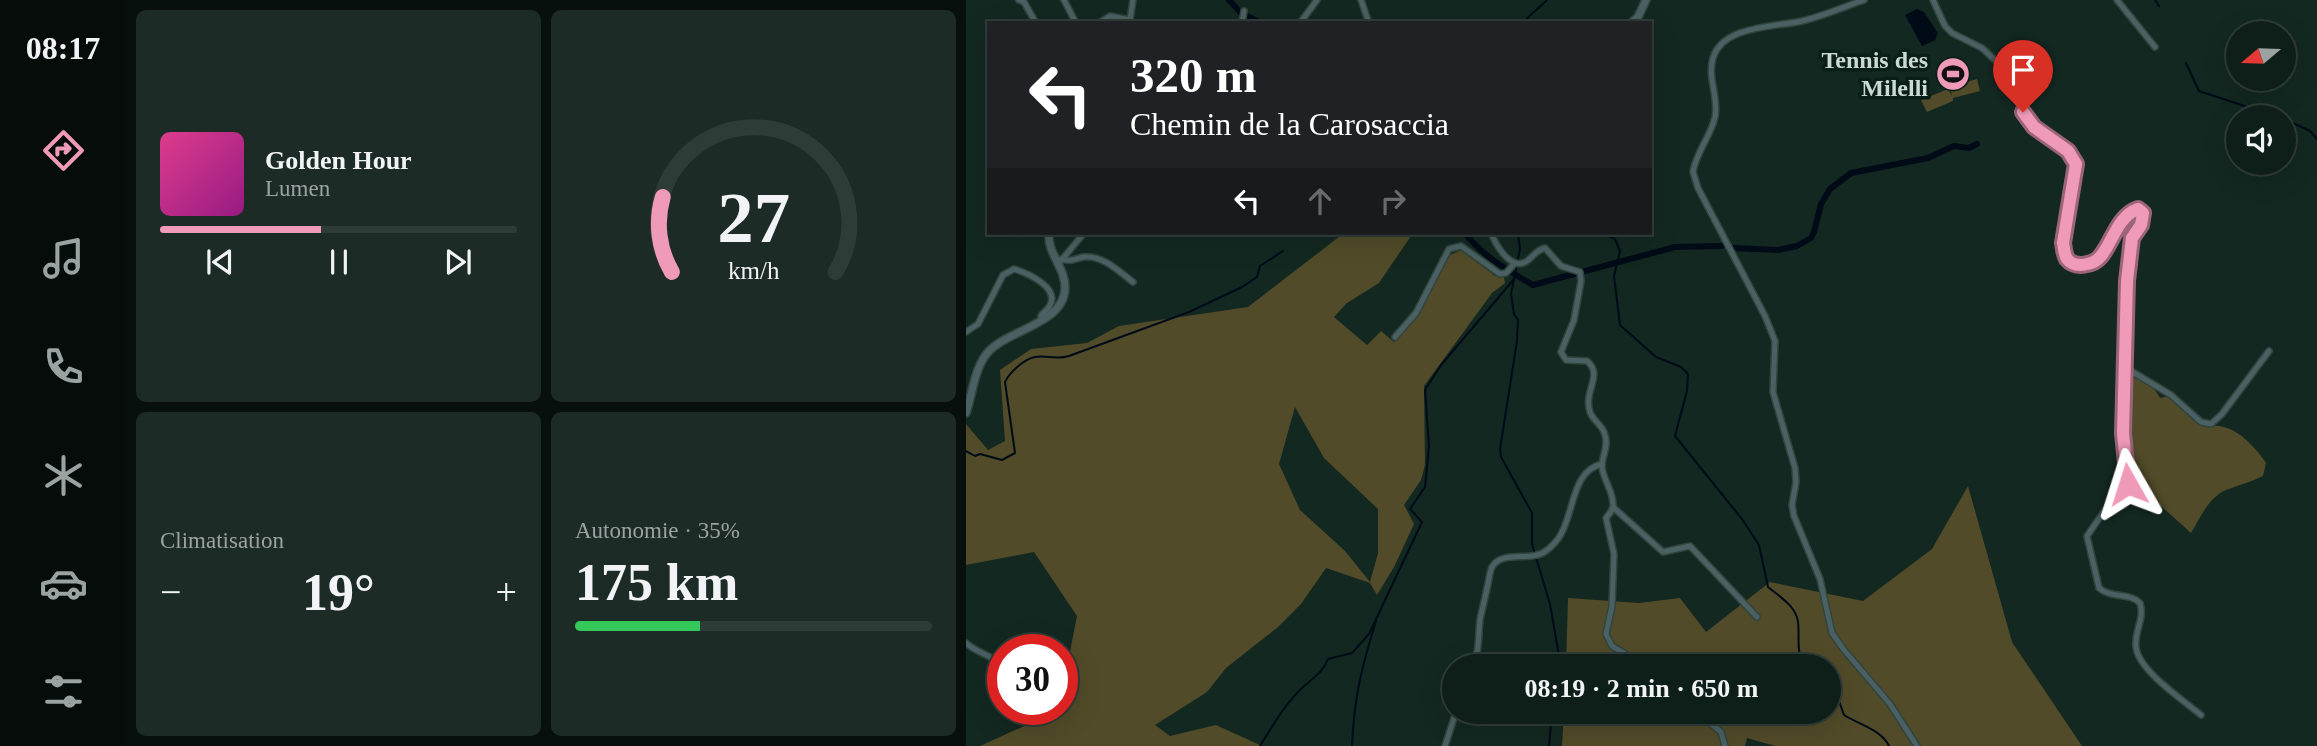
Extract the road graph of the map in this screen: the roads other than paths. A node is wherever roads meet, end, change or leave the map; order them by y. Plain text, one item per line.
1 (1019, 0) edge
2 (1064, 0) edge
3 (1133, 0) edge
4 (1317, 0) edge
5 (1362, 0) edge
6 (1646, 0) edge
7 (1864, 0) edge
8 (1933, 0) edge
9 (2117, 0) edge
10 (1118, 20) edge
11 (1035, 21) edge
12 (1073, 21) edge
13 (1102, 21) edge
14 (1301, 21) edge
15 (1368, 21) edge
16 (1634, 21) edge
17 (2155, 47) dead end
18 (1049, 235) edge
19 (1082, 235) edge
20 (1492, 235) edge
21 (1060, 262) junction
22 (1518, 264) junction
23 (1133, 282) dead end
24 (1044, 319) junction
25 (966, 332) edge
26 (1395, 337) dead end
27 (2269, 351) dead end
28 (2126, 368) junction
29 (966, 413) edge
30 (1602, 464) junction
31 (1614, 508) junction
32 (1757, 617) dead end
33 (966, 643) edge
34 (987, 654) edge
35 (1476, 654) edge
36 (1625, 654) edge
37 (2201, 715) dead end
38 (1452, 724) edge
39 (1711, 724) edge
40 (1445, 746) edge
41 (1725, 746) edge
42 (1917, 746) edge

1 - 11 street
2 - 12 street
3 - 10 street
4 - 14 street
5 - 15 street
6 - 16 street
7 - 42 street
8 - 28 street
9 - 17 street
10 - 13 street
18 - 21 street
19 - 21 street
20 - 22 street
21 - 23 street
21 - 24 street
22 - 26 street
22 - 30 street
24 - 25 street
24 - 29 street
27 - 28 street
28 - 37 street
30 - 31 street
30 - 35 street
31 - 32 street
31 - 36 street
33 - 34 street
38 - 40 street
39 - 41 street

